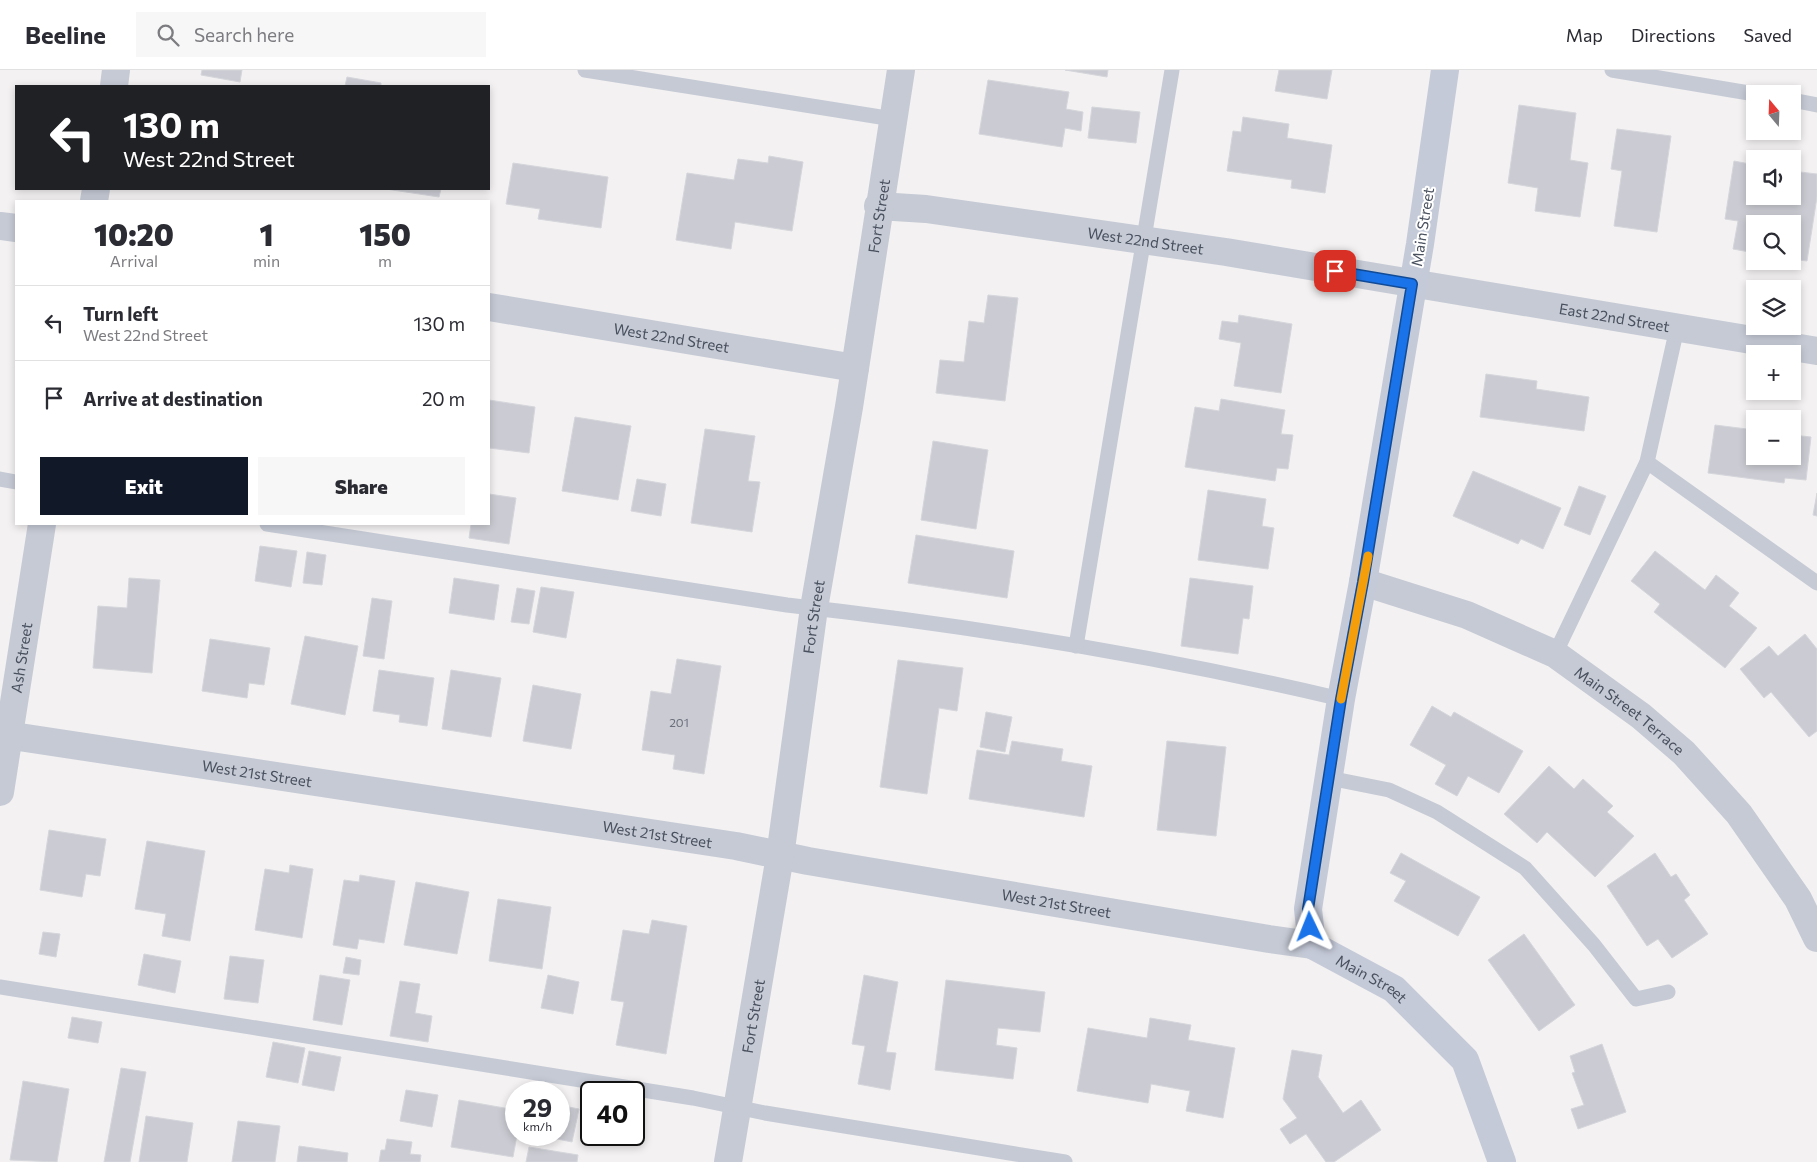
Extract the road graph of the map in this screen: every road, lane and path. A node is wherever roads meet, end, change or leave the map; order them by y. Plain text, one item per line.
1 (116, 70) edge
2 (586, 70) edge
3 (901, 70) edge
4 (1172, 70) edge
5 (1445, 70) edge
6 (1612, 70) edge
7 (114, 85) edge
8 (1746, 92) edge
9 (1801, 102) edge
10 (1817, 105) edge
11 (893, 119) junction
12 (878, 206) junction
13 (0, 226) edge
14 (15, 228) edge
15 (1144, 241) junction
16 (1412, 284) junction
17 (490, 307) edge
18 (1677, 328) junction
19 (1817, 351) edge
20 (855, 368) junction
21 (1647, 462) junction
22 (0, 479) edge
23 (15, 482) edge
24 (42, 525) edge
25 (273, 525) edge
26 (1363, 582) junction
27 (1817, 583) edge
28 (814, 608) junction
29 (1076, 646) junction
30 (1555, 654) junction
31 (1341, 699) junction
32 (5, 735) edge
33 (1329, 778) junction
34 (0, 792) edge
35 (780, 856) junction
36 (1817, 938) edge
37 (1312, 945) junction
38 (0, 987) edge
39 (1668, 992) dead end
40 (737, 1108) junction
41 (728, 1162) edge
42 (1065, 1162) edge
43 (1502, 1162) edge

1 - 7 street
2 - 11 lane
3 - 11 street, Fort Street
4 - 15 lane
5 - 16 street, Main Street
6 - 8 lane
9 - 10 lane
11 - 12 street, Fort Street
12 - 15 street, West 22nd Street
12 - 20 street, Fort Street
13 - 14 street
15 - 16 street, West 22nd Street
15 - 29 lane
16 - 18 street, East 22nd Street
16 - 26 street, Main Street
17 - 20 street, West 22nd Street
18 - 19 street, East 22nd Street
18 - 21 lane
20 - 28 street, Fort Street
21 - 27 lane
21 - 30 lane
22 - 23 lane
24 - 32 street, Ash Street
25 - 28 lane
26 - 30 street, Main Street Terrace
26 - 31 street, Main Street
28 - 29 lane
28 - 35 street, Fort Street
29 - 31 lane
30 - 36 street, Main Street Terrace
31 - 33 street, Main Street
32 - 34 street, Ash Street
32 - 35 street, West 21st Street
33 - 37 street, Main Street
33 - 39 lane
35 - 37 street, West 21st Street
35 - 40 street, Fort Street
37 - 43 street, Main Street
38 - 40 lane
40 - 41 street, Fort Street
40 - 42 lane

